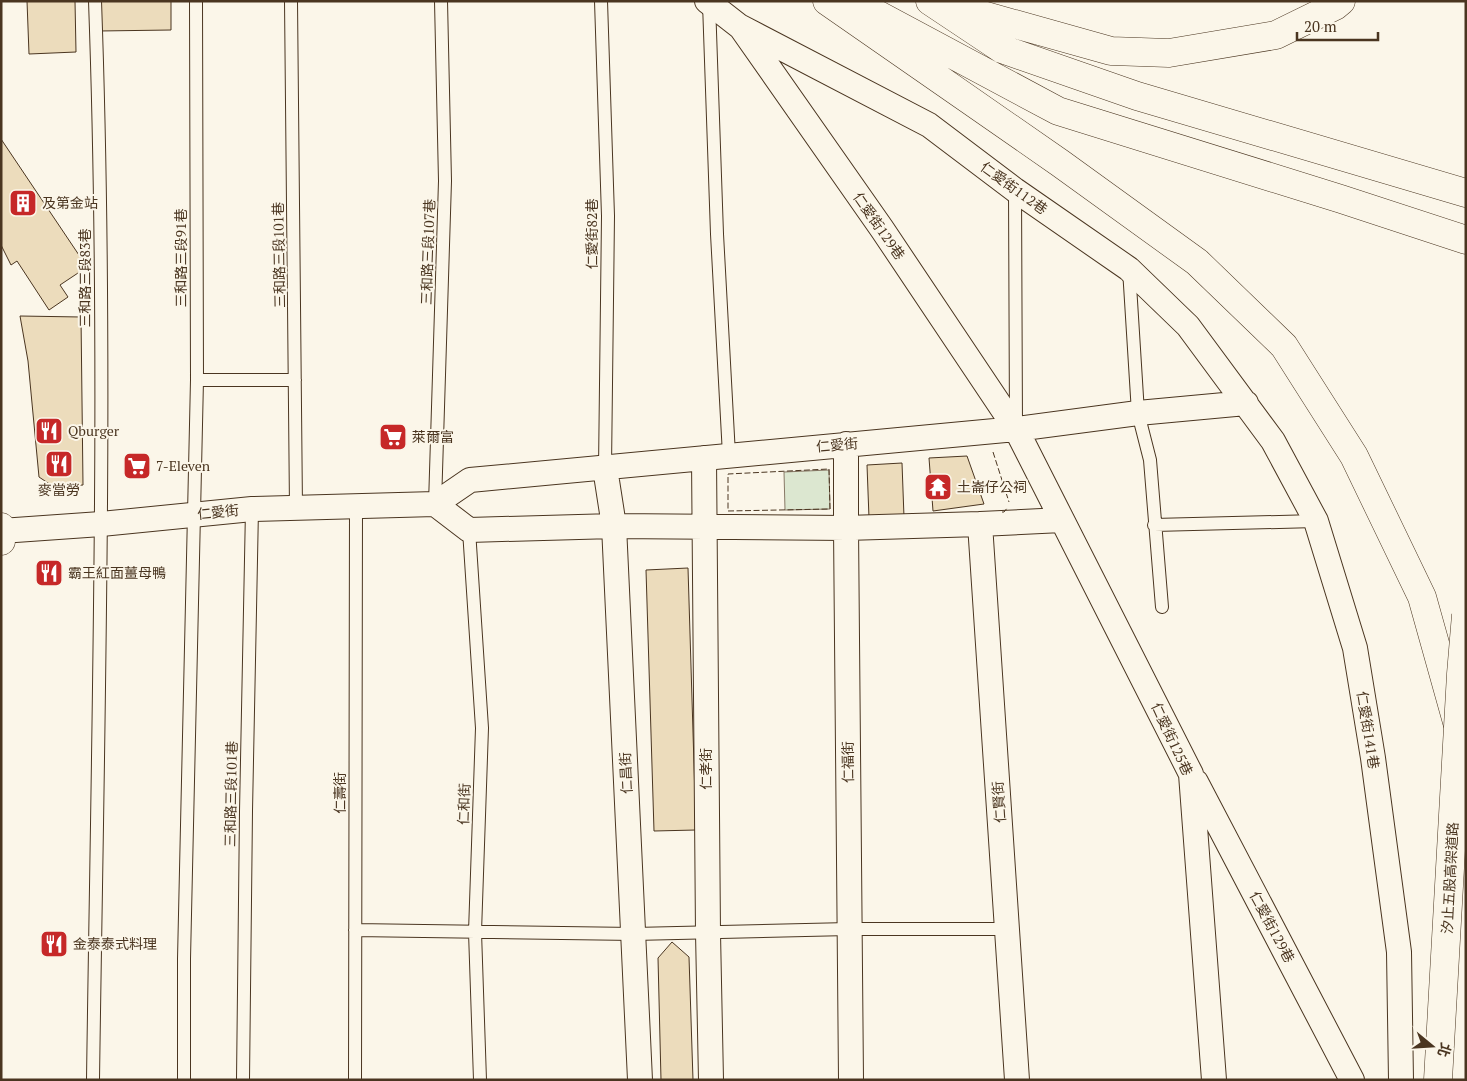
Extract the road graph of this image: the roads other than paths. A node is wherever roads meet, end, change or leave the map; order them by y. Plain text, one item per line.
1 (95, 1) edge
2 (196, 1) edge
3 (291, 1) edge
4 (442, 1) edge
5 (602, 1) edge
6 (827, 1) edge
7 (852, 1) edge
8 (931, 1) edge
9 (1341, 1) edge
10 (708, 2) edge
11 (739, 26) junction
12 (1015, 190) junction
13 (1466, 193) edge
14 (1466, 240) edge
15 (1129, 269) junction
16 (197, 380) junction
17 (295, 380) junction
18 (1246, 403) junction
19 (1138, 413) junction
20 (1016, 429) junction
21 (846, 444) junction
22 (729, 455) junction
23 (704, 458) junction
24 (605, 468) junction
25 (435, 504) junction
26 (356, 507) junction
27 (296, 508) junction
28 (252, 509) junction
29 (193, 515) junction
30 (1062, 520) junction
31 (1316, 521) junction
32 (101, 524) junction
33 (980, 524) junction
34 (1154, 525) junction
35 (614, 526) junction
36 (704, 526) junction
37 (1, 527) edge
38 (846, 528) junction
39 (469, 530) junction
40 (1, 531) edge
41 (1, 541) edge
42 (1162, 607) dead end
43 (1466, 616) edge
44 (1466, 755) edge
45 (1191, 774) junction
46 (849, 929) junction
47 (1008, 929) junction
48 (355, 930) junction
49 (474, 932) junction
50 (708, 933) junction
51 (634, 934) junction
52 (93, 1080) edge
53 (184, 1080) edge
54 (243, 1080) edge
55 (355, 1080) edge
56 (480, 1080) edge
57 (640, 1080) edge
58 (711, 1080) edge
59 (851, 1080) edge
60 (1017, 1080) edge
61 (1214, 1080) edge
62 (1352, 1080) edge
63 (1401, 1080) edge
64 (1438, 1080) edge

1 - 32 lane, 三和路三段83巷
2 - 16 lane, 三和路三段91巷
3 - 17 lane, 三和路三段101巷
4 - 25 lane, 三和路三段107巷
5 - 24 lane, 仁愛街82巷
6 - 44 main road
7 - 14 main road
8 - 9 main road
8 - 13 main road
10 - 11 street
10 - 22 lane
11 - 12 street, 仁愛街112巷
11 - 20 street, 仁愛街129巷
12 - 15 street, 仁愛街112巷
12 - 20 lane
15 - 18 street, 仁愛街112巷
15 - 19 lane
16 - 17 lane
16 - 29 lane, 三和路三段91巷
17 - 27 lane, 三和路三段101巷
18 - 19 street, 仁愛街
18 - 31 street, 仁愛街141巷
19 - 20 street, 仁愛街
19 - 34 lane
20 - 21 street, 仁愛街
20 - 30 street, 仁愛街125巷
21 - 22 street, 仁愛街
21 - 38 street, 仁福街
22 - 23 street, 仁愛街
23 - 24 street, 仁愛街
23 - 36 street, 仁孝街
24 - 25 street, 仁愛街
24 - 35 street, 仁昌街
25 - 26 street, 仁愛街
25 - 39 street
26 - 27 street, 仁愛街
26 - 48 lane, 仁壽街
27 - 28 street, 仁愛街
28 - 29 street, 仁愛街
28 - 54 lane, 三和路三段101巷
29 - 32 street, 仁愛街
29 - 53 lane, 三和路三段91巷
30 - 33 street
30 - 45 street, 仁愛街125巷
31 - 34 lane
31 - 63 street, 仁愛街141巷
32 - 40 street, 仁愛街
32 - 52 lane, 三和路三段83巷
33 - 38 street
33 - 47 street, 仁賢街
34 - 42 lane
35 - 36 street
35 - 39 street
35 - 51 street, 仁昌街
36 - 38 street
36 - 50 street, 仁孝街
37 - 40 main road
38 - 46 street, 仁福街
39 - 49 lane, 仁和街
40 - 41 main road
43 - 64 main road, 汐止五股高架道路, bridge
45 - 61 street, 仁愛街125巷
45 - 62 street, 仁愛街129巷
46 - 47 lane
46 - 50 lane
46 - 59 street, 仁福街
47 - 60 street, 仁賢街
48 - 49 lane
48 - 55 lane, 仁壽街
49 - 51 lane
49 - 56 lane, 仁和街
50 - 51 lane
50 - 58 street, 仁孝街
51 - 57 street, 仁昌街

